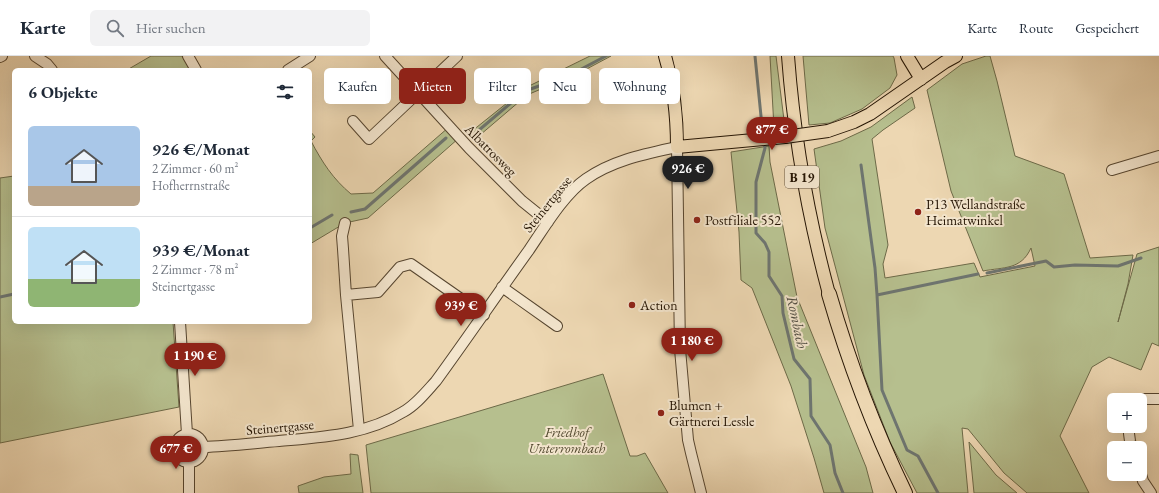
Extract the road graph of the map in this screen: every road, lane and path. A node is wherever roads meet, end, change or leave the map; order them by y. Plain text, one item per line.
1 (35, 56) edge
2 (188, 56) edge
3 (310, 56) edge
4 (385, 56) edge
5 (457, 56) edge
6 (665, 56) edge
7 (788, 56) edge
8 (907, 56) edge
9 (956, 56) edge
10 (50, 68) edge
11 (195, 68) edge
12 (291, 68) edge
13 (444, 68) edge
14 (399, 72) edge
15 (921, 79) junction
16 (406, 104) edge
17 (428, 104) edge
18 (353, 121) dead end
19 (677, 147) junction
20 (1159, 156) edge
21 (1112, 170) dead end
22 (548, 222) junction
23 (345, 223) dead end
24 (502, 288) junction
25 (829, 294) joint
26 (346, 295) junction
27 (484, 315) junction
28 (180, 324) edge
29 (557, 326) dead end
30 (1159, 399) edge
31 (1147, 400) edge
32 (359, 430) junction
33 (187, 434) junction
34 (203, 447) junction
35 (189, 463) junction
36 (1144, 481) edge
37 (190, 493) edge
38 (701, 493) edge
39 (905, 493) edge
40 (1151, 493) edge

1 - 10 street
2 - 11 street
3 - 12 street
4 - 14 street, Albatrosweg
5 - 13 street
6 - 19 main road
7 - 25 main road, B 19
8 - 15 main road
9 - 15 main road
15 - 19 main road, bridge
16 - 18 street
17 - 22 street, Albatrosweg
19 - 22 street, Steinertgasse
19 - 38 street
20 - 21 street
22 - 24 street, Steinertgasse
23 - 26 street
24 - 27 street, Steinertgasse
24 - 29 street
25 - 39 highway, B 19
26 - 27 street
26 - 32 street
27 - 32 street, Steinertgasse
28 - 33 street
30 - 31 street
32 - 34 street, Steinertgasse
33 - 34 street
33 - 35 street
34 - 35 street
35 - 37 street
36 - 40 street

